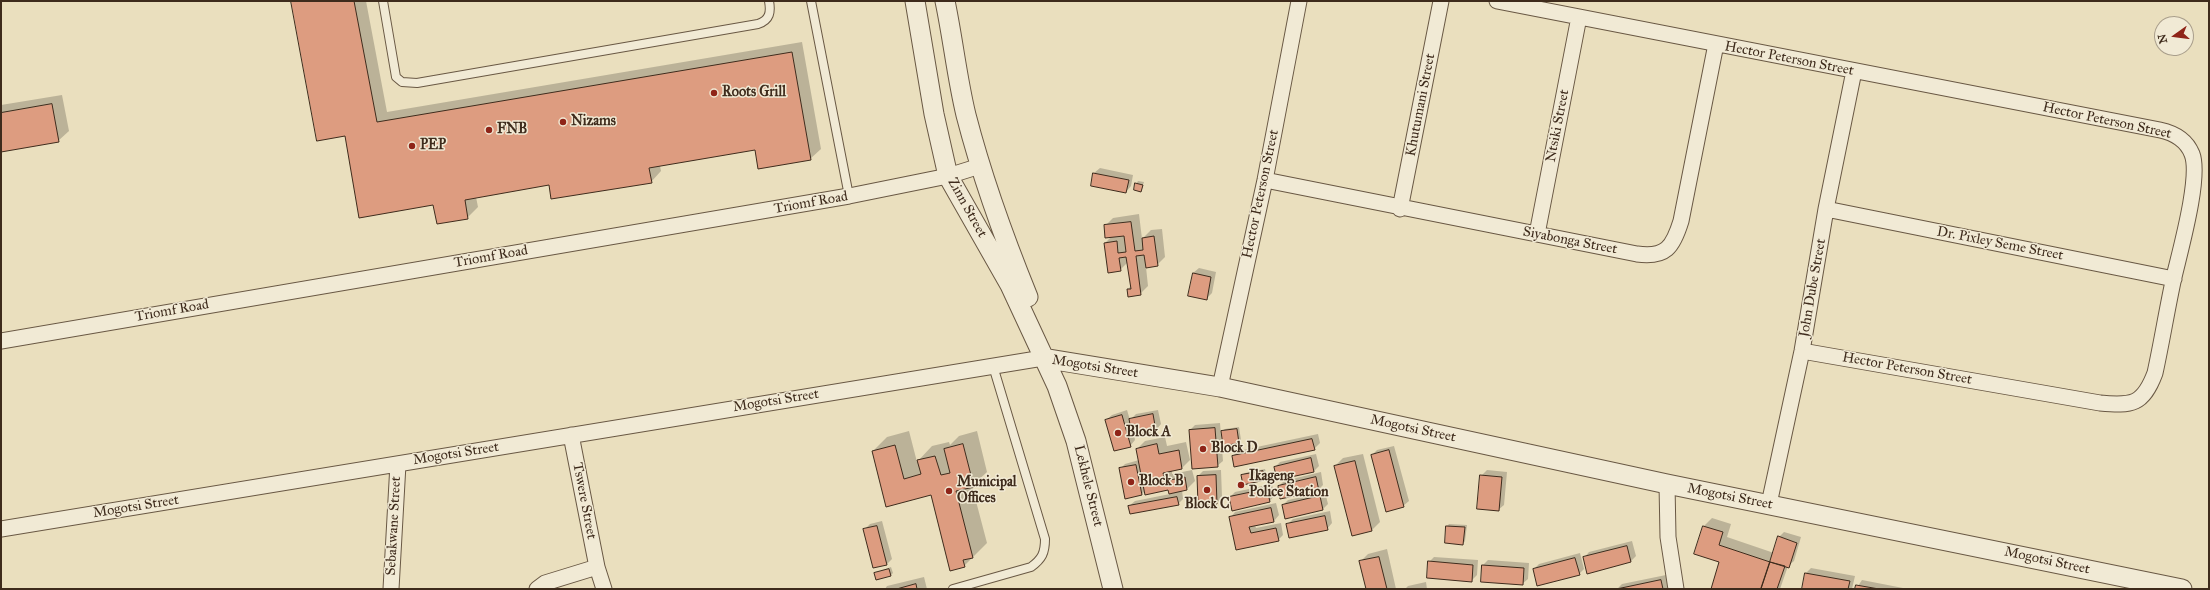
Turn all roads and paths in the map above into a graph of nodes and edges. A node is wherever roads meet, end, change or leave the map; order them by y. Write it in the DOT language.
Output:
graph roads {
  1 [pos="383,1"];
  2 [pos="769,1"];
  3 [pos="811,1"];
  4 [pos="915,1"];
  5 [pos="946,1"];
  6 [pos="1298,1"];
  7 [pos="1441,1"];
  8 [pos="1497,1"];
  9 [pos="1579,17"];
  10 [pos="1716,44"];
  11 [pos="1854,71"];
  12 [pos="980,166"];
  13 [pos="948,176"];
  14 [pos="1265,180"];
  15 [pos="849,196"];
  16 [pos="1400,209"];
  17 [pos="1826,209"];
  18 [pos="1537,234"];
  19 [pos="2174,279"];
  20 [pos="1,341"];
  21 [pos="1802,351"];
  22 [pos="1048,359"];
  23 [pos="993,366"];
  24 [pos="1220,387"];
  25 [pos="571,435"];
  26 [pos="398,464"];
  27 [pos="1668,484"];
  28 [pos="1769,504"];
  29 [pos="1,529"];
  30 [pos="597,567"];
  31 [pos="391,589"];
  32 [pos="537,589"];
  33 [pos="604,589"];
  34 [pos="954,589"];
  35 [pos="1113,589"];
  36 [pos="1676,589"];
  37 [pos="2182,589"];
  1 -- 2 [label="lane"];
  3 -- 15 [label="lane"];
  4 -- 13 [label="street, Zinn Street"];
  5 -- 12 [label="street, Zinn Street"];
  6 -- 14 [label="street, Hector Peterson Street"];
  7 -- 16 [label="street, Khutumani Street"];
  8 -- 9 [label="street, Hector Peterson Street"];
  9 -- 10 [label="street, Hector Peterson Street"];
  9 -- 18 [label="street, Ntsiki Street"];
  10 -- 11 [label="street, Hector Peterson Street"];
  10 -- 18 [label="street, Siyabonga Street"];
  11 -- 17 [label="street, John Dube Street"];
  11 -- 19 [label="street, Hector Peterson Street"];
  12 -- 13 [label="street, Triomf Road"];
  12 -- 22 [label="street, Zinn Street"];
  13 -- 15 [label="street, Triomf Road"];
  13 -- 22 [label="street, Zinn Street"];
  14 -- 16 [label="street, Siyabonga Street"];
  14 -- 24 [label="street, Hector Peterson Street"];
  15 -- 20 [label="street, Triomf Road"];
  16 -- 18 [label="street, Siyabonga Street"];
  17 -- 19 [label="street, Dr. Pixley Seme Street"];
  17 -- 21 [label="street, John Dube Street"];
  19 -- 21 [label="street, Hector Peterson Street"];
  21 -- 28 [label="street, John Dube Street"];
  22 -- 23 [label="street, Mogotsi Street"];
  22 -- 24 [label="street, Mogotsi Street"];
  22 -- 35 [label="street, Lekhele Street"];
  23 -- 25 [label="street, Mogotsi Street"];
  23 -- 34 [label="lane"];
  24 -- 27 [label="street, Mogotsi Street"];
  25 -- 26 [label="street, Mogotsi Street"];
  25 -- 30 [label="street, Tswere Street"];
  26 -- 29 [label="street, Mogotsi Street"];
  26 -- 31 [label="street, Sebakwane Street"];
  27 -- 28 [label="street, Mogotsi Street"];
  27 -- 36 [label="street"];
  28 -- 37 [label="street, Mogotsi Street"];
  30 -- 32 [label="street"];
  30 -- 33 [label="street, Tswere Street"];
}
